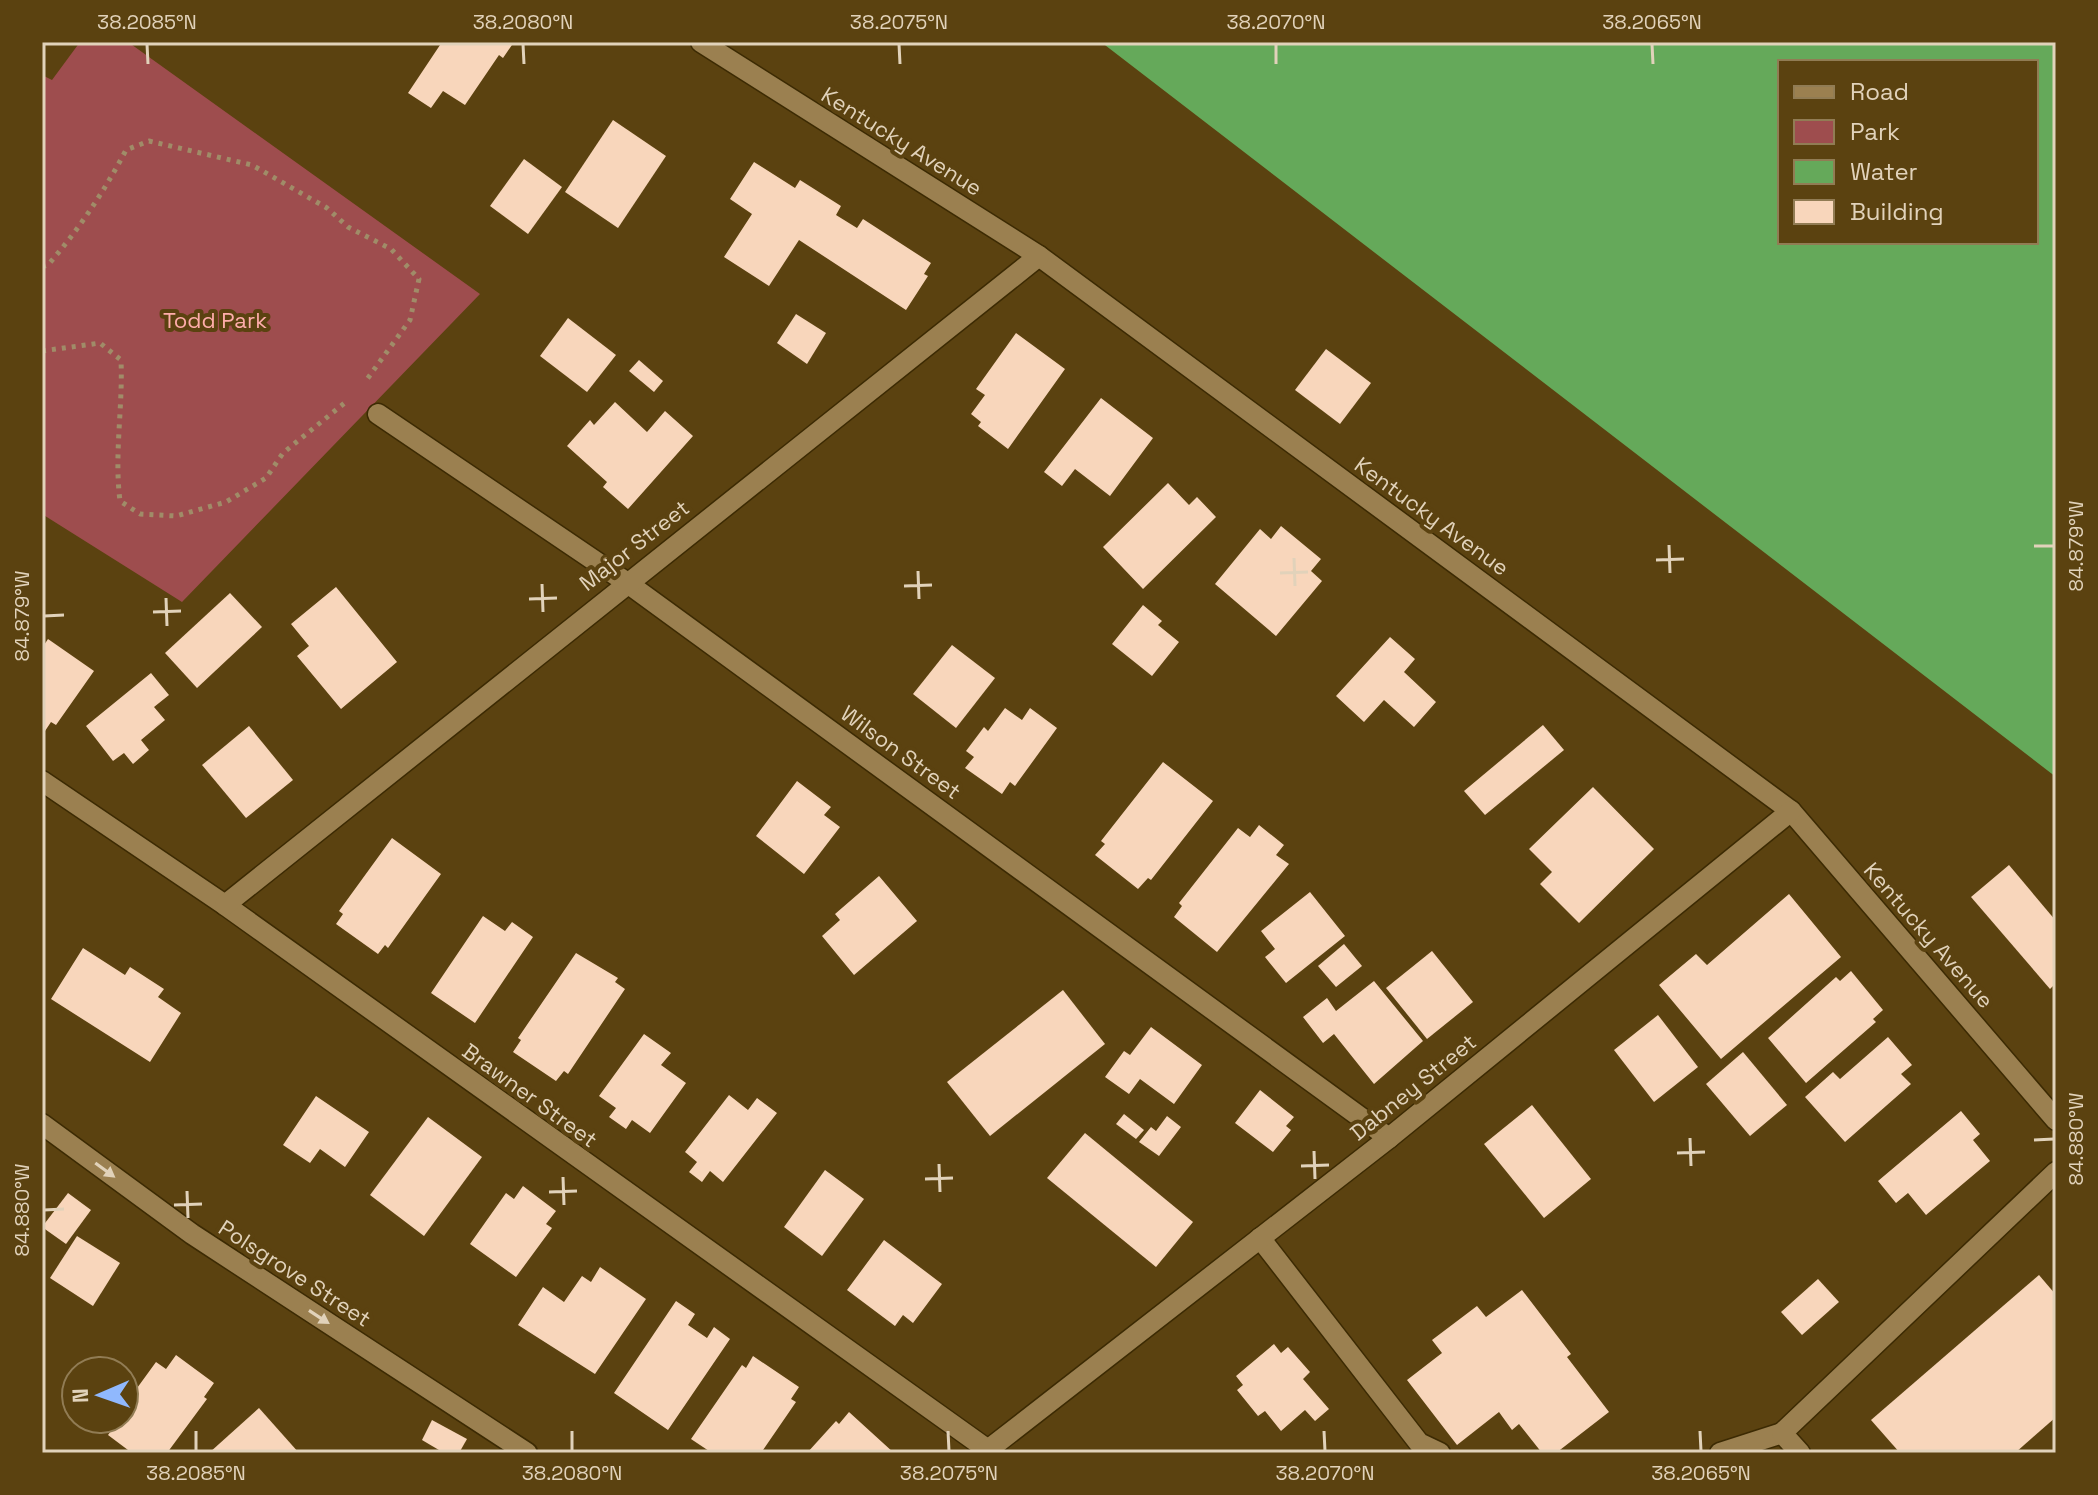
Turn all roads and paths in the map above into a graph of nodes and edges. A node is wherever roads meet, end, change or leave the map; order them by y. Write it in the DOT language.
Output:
graph roads {
  1 [pos="701,42"];
  2 [pos="1039,256"];
  3 [pos="42,267"];
  4 [pos="42,351"];
  5 [pos="363,385"];
  6 [pos="353,396"];
  7 [pos="378,414"];
  8 [pos="626,582"];
  9 [pos="42,781"];
  10 [pos="1791,811"];
  11 [pos="225,905"];
  12 [pos="2056,1120"];
  13 [pos="42,1124"];
  14 [pos="1389,1138"];
  15 [pos="2056,1172"];
  16 [pos="1260,1238"];
  17 [pos="1782,1433"];
  18 [pos="986,1451"];
  19 [pos="527,1453"];
  20 [pos="1440,1453"];
  21 [pos="1720,1453"];
  22 [pos="1800,1453"];
  1 -- 2 [label="street, Kentucky Avenue"];
  2 -- 8 [label="street, Major Street"];
  2 -- 10 [label="street, Kentucky Avenue"];
  3 -- 5 [label="path"];
  4 -- 6 [label="path"];
  7 -- 8 [label="street, Wilson Street"];
  8 -- 11 [label="street, Major Street"];
  8 -- 14 [label="street, Wilson Street"];
  9 -- 11 [label="street, Brawner Street"];
  10 -- 12 [label="street, Kentucky Avenue"];
  10 -- 14 [label="street, Dabney Street"];
  11 -- 18 [label="street, Brawner Street"];
  13 -- 19 [label="street, Polsgrove Street, one-way"];
  14 -- 16 [label="street, Dabney Street"];
  15 -- 17 [label="street"];
  16 -- 18 [label="street, Dabney Street"];
  16 -- 20 [label="street"];
  17 -- 21 [label="street"];
  17 -- 22 [label="street"];
}
